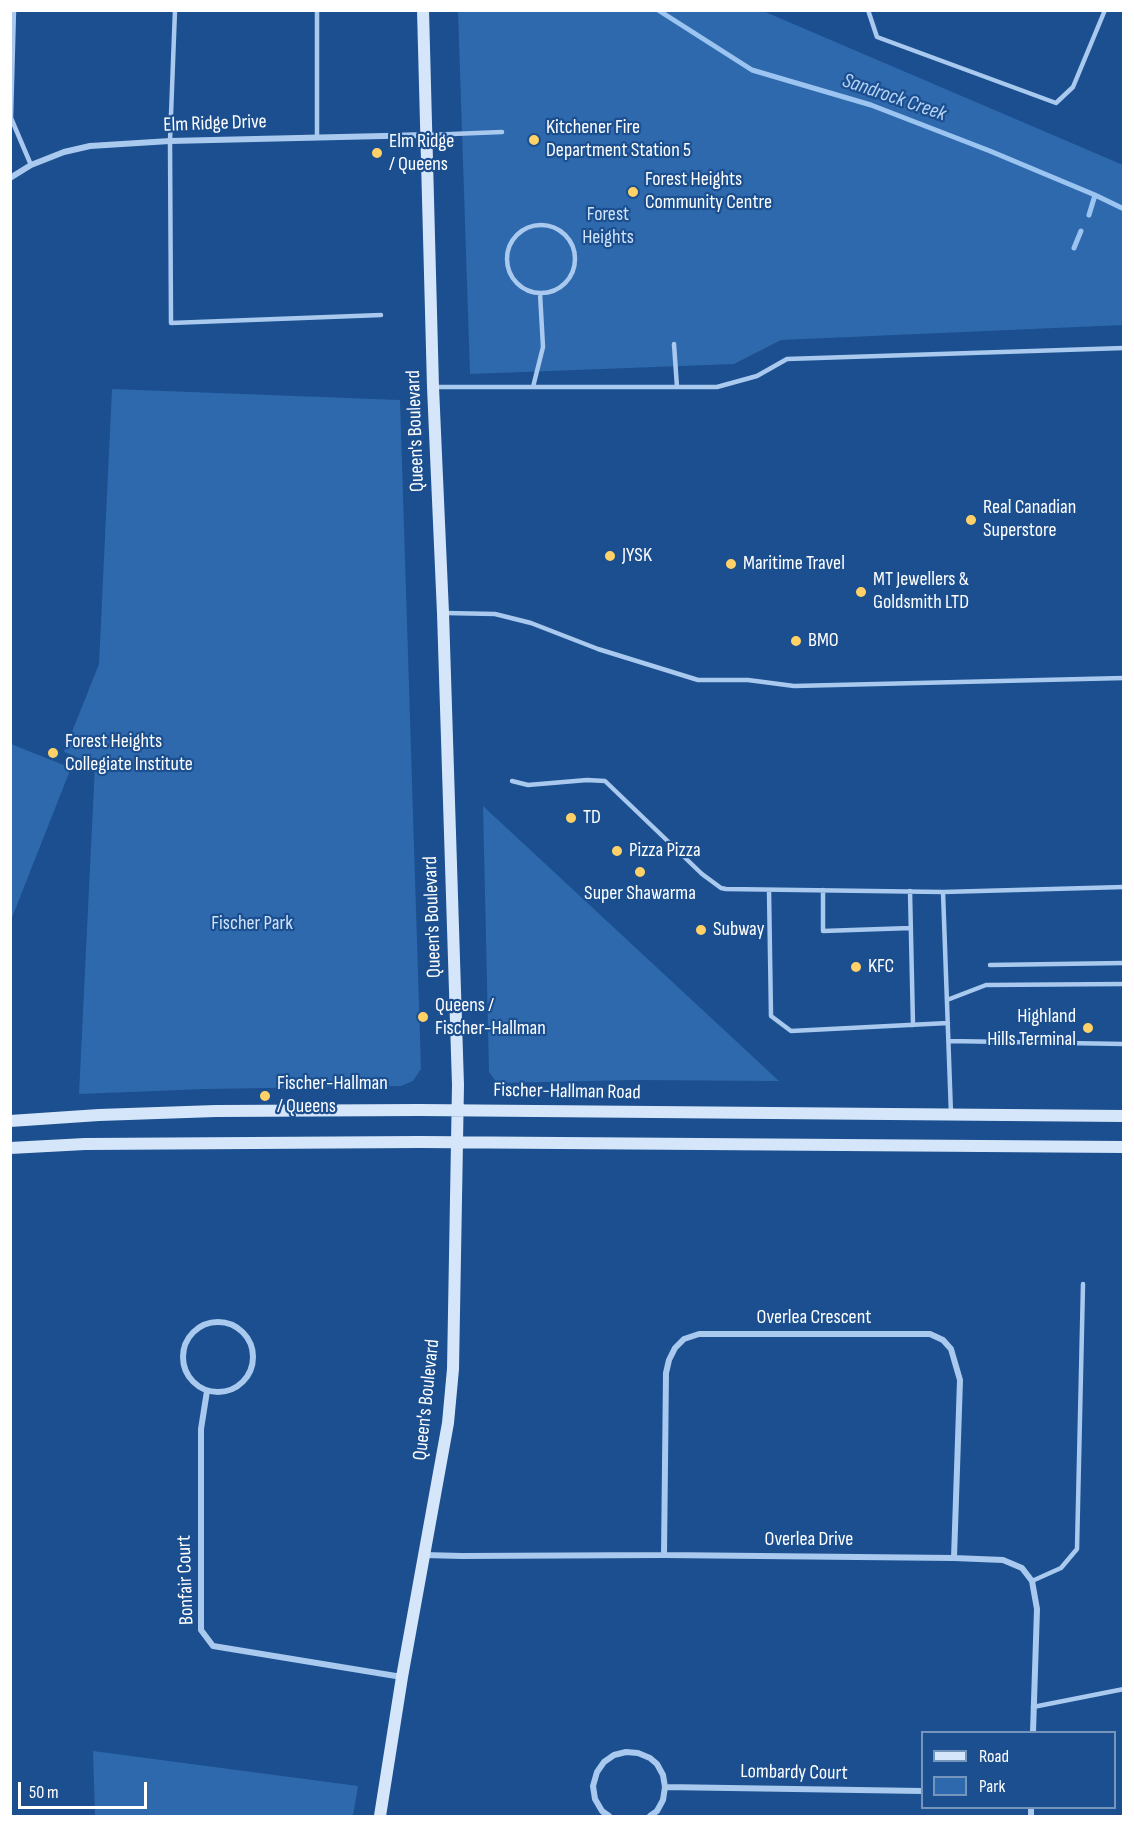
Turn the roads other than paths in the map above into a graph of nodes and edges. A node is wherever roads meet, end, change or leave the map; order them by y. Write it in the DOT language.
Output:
graph roads {
  1 [pos="14,10"];
  2 [pos="175,10"];
  3 [pos="317,10"];
  4 [pos="423,10"];
  5 [pos="868,10"];
  6 [pos="1105,10"];
  7 [pos="502,132"];
  8 [pos="427,135"];
  9 [pos="317,138"];
  10 [pos="170,141"];
  11 [pos="31,165"];
  12 [pos="10,178"];
  13 [pos="540,293"];
  14 [pos="381,315"];
  15 [pos="675,344"];
  16 [pos="1124,348"];
  17 [pos="433,387"];
  18 [pos="533,387"];
  19 [pos="677,387"];
  20 [pos="443,612"];
  21 [pos="1124,678"];
  22 [pos="512,781"];
  23 [pos="1124,887"];
  24 [pos="769,890"];
  25 [pos="822,890"];
  26 [pos="910,891"];
  27 [pos="943,892"];
  28 [pos="911,928"];
  29 [pos="1124,963"];
  30 [pos="990,965"];
  31 [pos="1124,984"];
  32 [pos="947,1000"];
  33 [pos="948,1023"];
  34 [pos="914,1025"];
  35 [pos="949,1041"];
  36 [pos="1124,1044"];
  37 [pos="458,1110"];
  38 [pos="952,1116"];
  39 [pos="1124,1116"];
  40 [pos="10,1122"];
  41 [pos="458,1142"];
  42 [pos="1124,1147"];
  43 [pos="10,1148"];
  44 [pos="1083,1284"];
  45 [pos="207,1391"];
  46 [pos="424,1554"];
  47 [pos="664,1555"];
  48 [pos="954,1557"];
  49 [pos="1032,1581"];
  50 [pos="402,1677"];
  51 [pos="1124,1689"];
  52 [pos="1034,1707"];
  53 [pos="1033,1731"];
  54 [pos="665,1787"];
  55 [pos="921,1791"];
  56 [pos="381,1816"];
  57 [pos="609,1816"];
  58 [pos="650,1816"];
  1 -- 11 [label="lane"];
  2 -- 10 [label="lane"];
  3 -- 9 [label="lane"];
  4 -- 8 [label="main road, Queen's Boulevard"];
  5 -- 6 [label="lane"];
  7 -- 8 [label="lane"];
  8 -- 9 [label="street, Elm Ridge Drive"];
  8 -- 17 [label="main road, Queen's Boulevard"];
  9 -- 10 [label="street, Elm Ridge Drive"];
  10 -- 11 [label="street, Elm Ridge Drive"];
  10 -- 14 [label="lane"];
  11 -- 12 [label="street, Elm Ridge Drive"];
  13 -- 13 [label="lane"];
  13 -- 18 [label="lane"];
  15 -- 19 [label="lane"];
  16 -- 19 [label="lane"];
  17 -- 18 [label="lane"];
  17 -- 20 [label="main road, Queen's Boulevard"];
  18 -- 19 [label="lane"];
  20 -- 21 [label="lane"];
  20 -- 37 [label="main road, Queen's Boulevard"];
  22 -- 24 [label="lane"];
  23 -- 27 [label="lane"];
  24 -- 25 [label="lane"];
  24 -- 34 [label="lane"];
  25 -- 26 [label="lane"];
  25 -- 28 [label="lane"];
  26 -- 27 [label="lane"];
  26 -- 28 [label="lane"];
  27 -- 32 [label="lane"];
  28 -- 34 [label="lane"];
  29 -- 30 [label="lane"];
  31 -- 32 [label="lane"];
  32 -- 33 [label="lane"];
  33 -- 34 [label="lane"];
  33 -- 35 [label="lane"];
  35 -- 36 [label="lane"];
  35 -- 38 [label="lane"];
  37 -- 38 [label="main road, Fischer-Hallman Road"];
  37 -- 40 [label="main road, Fischer-Hallman Road"];
  37 -- 41 [label="main road, Queen's Boulevard"];
  38 -- 39 [label="main road, Fischer-Hallman Road"];
  41 -- 42 [label="main road"];
  41 -- 43 [label="main road"];
  41 -- 46 [label="main road, Queen's Boulevard"];
  44 -- 49 [label="lane"];
  45 -- 45 [label="street"];
  45 -- 50 [label="street, Bonfair Court"];
  46 -- 47 [label="street, Overlea Drive"];
  46 -- 50 [label="main road, Queen's Boulevard"];
  47 -- 48 [label="street, Overlea Drive"];
  47 -- 48 [label="street, Overlea Crescent"];
  48 -- 49 [label="street, Overlea Drive"];
  49 -- 52 [label="street"];
  50 -- 56 [label="main road, Queen's Boulevard"];
  51 -- 52 [label="lane"];
  52 -- 53 [label="street"];
  54 -- 55 [label="street, Lombardy Court"];
  54 -- 57 [label="street"];
  54 -- 58 [label="street"];
}
